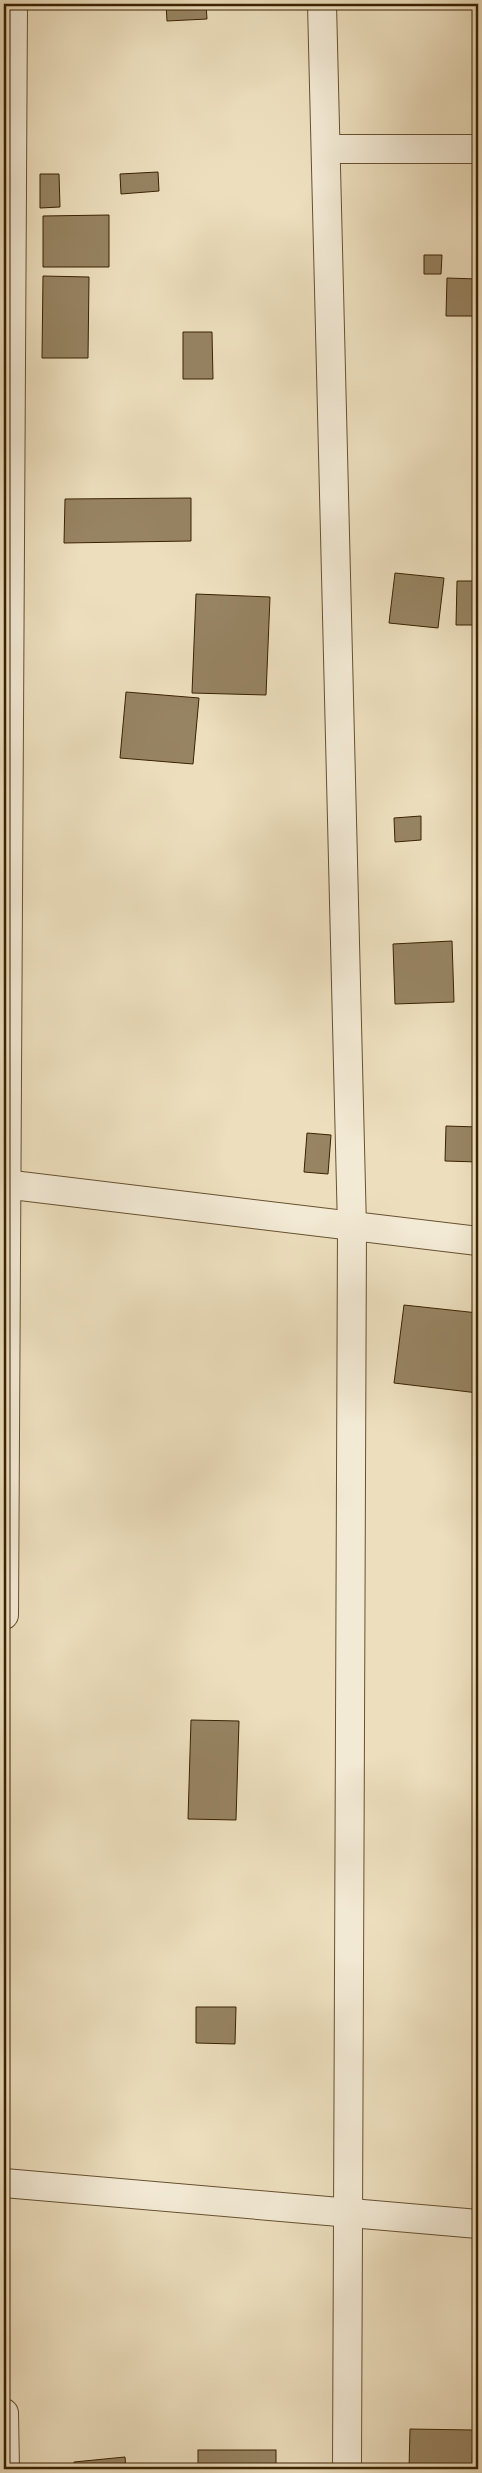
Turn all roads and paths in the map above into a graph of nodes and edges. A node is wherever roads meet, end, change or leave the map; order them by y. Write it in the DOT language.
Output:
graph roads {
  1 [pos="14,4"];
  2 [pos="322,4"];
  3 [pos="326,149"];
  4 [pos="478,149"];
  5 [pos="6,1184"];
  6 [pos="352,1228"];
  7 [pos="478,1241"];
  8 [pos="4,1615"];
  9 [pos="4,2183"];
  10 [pos="348,2212"];
  11 [pos="478,2224"];
  12 [pos="4,2413"];
  13 [pos="5,2469"];
  14 [pos="347,2469"];
  1 -- 5 [label="street"];
  2 -- 3 [label="street"];
  3 -- 4 [label="street"];
  3 -- 6 [label="street"];
  5 -- 6 [label="street"];
  5 -- 8 [label="street"];
  6 -- 7 [label="street"];
  6 -- 10 [label="street"];
  9 -- 10 [label="street"];
  10 -- 11 [label="street"];
  10 -- 14 [label="street"];
  12 -- 13 [label="street"];
}
